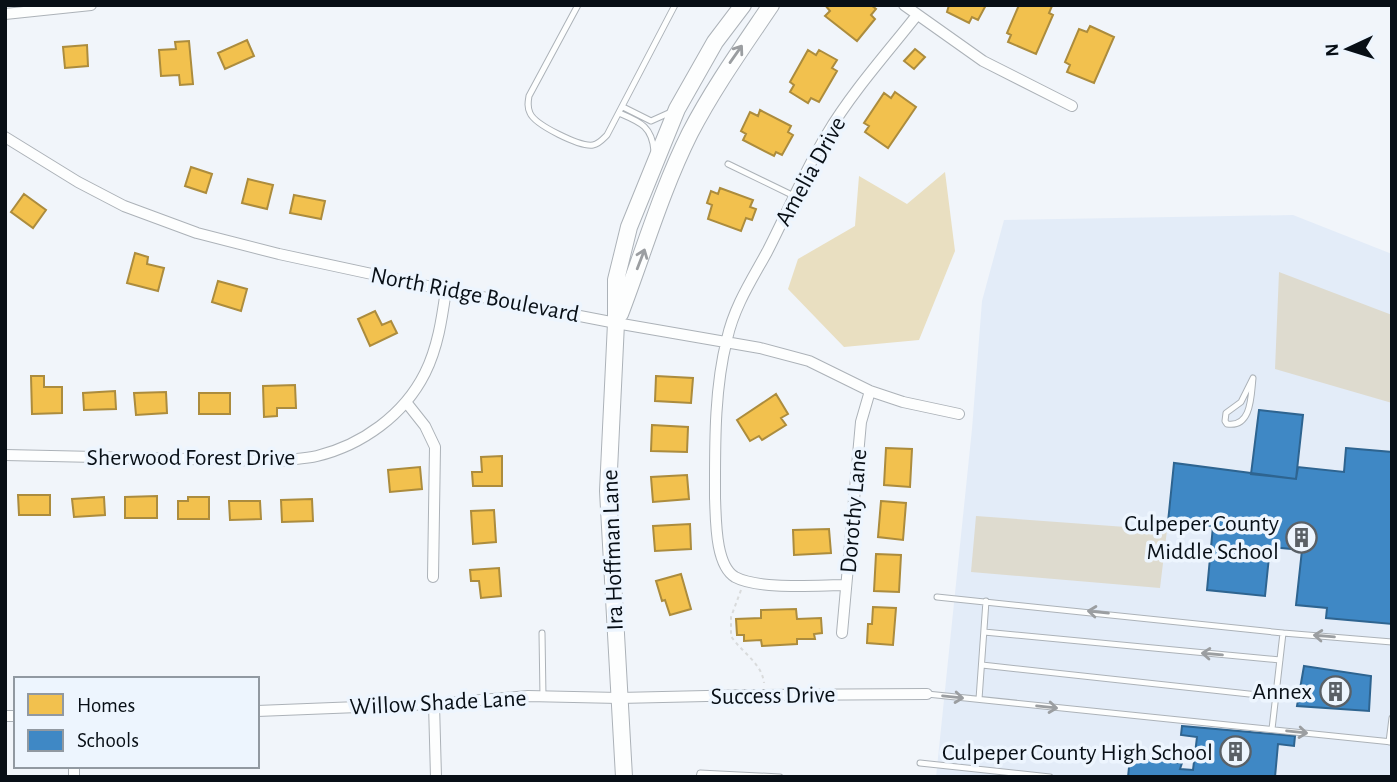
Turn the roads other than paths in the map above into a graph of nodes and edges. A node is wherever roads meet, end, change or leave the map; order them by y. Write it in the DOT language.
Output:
graph roads {
  1 [pos="91,5"];
  2 [pos="579,5"];
  3 [pos="675,5"];
  4 [pos="743,5"];
  5 [pos="771,5"];
  6 [pos="904,5"];
  7 [pos="5,14"];
  8 [pos="917,15"];
  9 [pos="1072,106"];
  10 [pos="623,107"];
  11 [pos="677,109"];
  12 [pos="619,113"];
  13 [pos="5,137"];
  14 [pos="656,161"];
  15 [pos="728,164"];
  16 [pos="793,196"];
  17 [pos="446,289"];
  18 [pos="617,323"];
  19 [pos="726,341"];
  20 [pos="1252,378"];
  21 [pos="870,391"];
  22 [pos="406,402"];
  23 [pos="959,414"];
  24 [pos="5,455"];
  25 [pos="433,577"];
  26 [pos="846,585"];
  27 [pos="937,597"];
  28 [pos="986,601"];
  29 [pos="984,632"];
  30 [pos="542,633"];
  31 [pos="842,633"];
  32 [pos="1283,633"];
  33 [pos="1392,642"];
  34 [pos="1280,660"];
  35 [pos="982,665"];
  36 [pos="928,694"];
  37 [pos="543,697"];
  38 [pos="1276,697"];
  39 [pos="619,698"];
  40 [pos="979,699"];
  41 [pos="434,704"];
  42 [pos="259,711"];
  43 [pos="1392,718"];
  44 [pos="1272,729"];
  45 [pos="1390,742"];
  46 [pos="920,763"];
  47 [pos="436,777"];
  48 [pos="624,777"];
  49 [pos="699,777"];
  50 [pos="780,777"];
  51 [pos="1050,777"];
  1 -- 7 [label="street"];
  2 -- 12 [label="lane"];
  3 -- 10 [label="lane"];
  4 -- 11 [label="main road, Ira Hoffman Lane"];
  18 -- 5 [label="main road, Ira Hoffman Lane, one-way"];
  6 -- 8 [label="street"];
  8 -- 9 [label="street"];
  8 -- 16 [label="street, Amelia Drive"];
  10 -- 11 [label="lane"];
  10 -- 12 [label="lane"];
  11 -- 14 [label="main road, Ira Hoffman Lane"];
  12 -- 14 [label="lane"];
  13 -- 17 [label="street, North Ridge Boulevard"];
  14 -- 18 [label="main road, Ira Hoffman Lane"];
  15 -- 16 [label="lane"];
  16 -- 19 [label="street, Amelia Drive"];
  17 -- 18 [label="street, North Ridge Boulevard"];
  17 -- 22 [label="street, Sherwood Forest Drive"];
  18 -- 19 [label="street, North Ridge Boulevard"];
  18 -- 39 [label="main road, Ira Hoffman Lane"];
  19 -- 21 [label="street, North Ridge Boulevard"];
  19 -- 26 [label="street, Amelia Drive"];
  20 -- 20 [label="lane"];
  21 -- 23 [label="street, North Ridge Boulevard"];
  21 -- 26 [label="street, Dorothy Lane"];
  22 -- 24 [label="street, Sherwood Forest Drive"];
  22 -- 25 [label="street"];
  26 -- 31 [label="street, Dorothy Lane"];
  27 -- 28 [label="lane"];
  28 -- 29 [label="lane"];
  32 -- 28 [label="lane, one-way"];
  34 -- 29 [label="lane, one-way"];
  29 -- 35 [label="lane"];
  30 -- 37 [label="lane"];
  33 -- 32 [label="lane, one-way"];
  32 -- 34 [label="lane"];
  34 -- 38 [label="lane"];
  35 -- 38 [label="lane"];
  35 -- 40 [label="lane"];
  36 -- 39 [label="street, Success Drive"];
  36 -- 40 [label="lane, one-way"];
  37 -- 39 [label="street, Willow Shade Lane"];
  37 -- 41 [label="street, Willow Shade Lane"];
  38 -- 44 [label="lane"];
  39 -- 48 [label="main road, Ira Hoffman Lane"];
  40 -- 44 [label="lane, one-way"];
  41 -- 42 [label="street, Willow Shade Lane"];
  41 -- 47 [label="street"];
  43 -- 45 [label="lane"];
  44 -- 45 [label="lane, one-way"];
  46 -- 51 [label="lane"];
  49 -- 50 [label="lane"];
}
